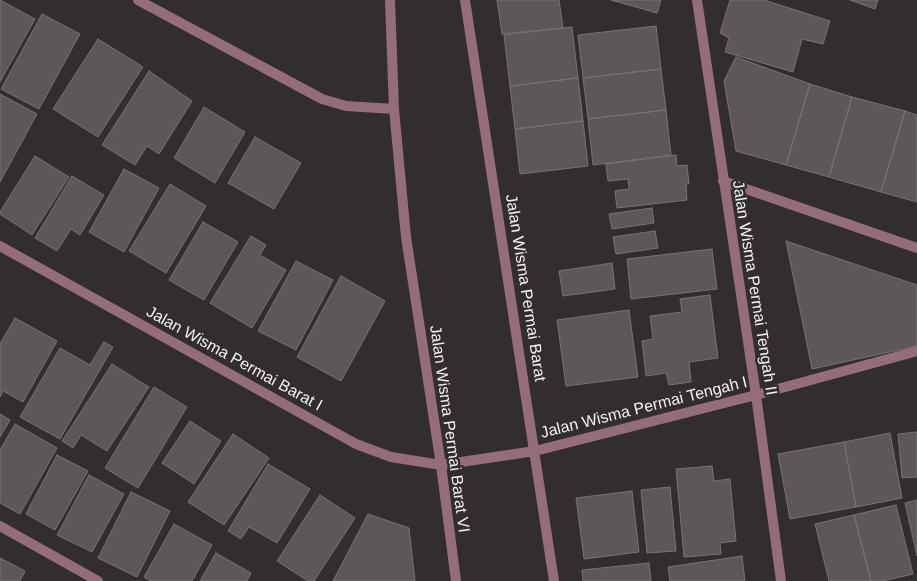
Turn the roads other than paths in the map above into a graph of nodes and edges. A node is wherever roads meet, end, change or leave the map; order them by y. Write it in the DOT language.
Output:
graph roads {
  1 [pos="138,0"];
  2 [pos="390,0"];
  3 [pos="466,0"];
  4 [pos="697,0"];
  5 [pos="394,109"];
  6 [pos="723,181"];
  7 [pos="0,246"];
  8 [pos="917,248"];
  9 [pos="917,351"];
  10 [pos="756,396"];
  11 [pos="535,451"];
  12 [pos="464,462"];
  13 [pos="441,465"];
  14 [pos="0,526"];
  15 [pos="98,581"];
  16 [pos="456,581"];
  17 [pos="554,581"];
  18 [pos="781,581"];
  1 -- 5 [label="street"];
  2 -- 5 [label="street"];
  3 -- 11 [label="street, Jalan Wisma Permai Barat"];
  4 -- 6 [label="street, Jalan Wisma Permai Tengah II"];
  5 -- 13 [label="street, Jalan Wisma Permai Barat VI"];
  6 -- 8 [label="street"];
  6 -- 10 [label="street, Jalan Wisma Permai Tengah II"];
  7 -- 13 [label="street, Jalan Wisma Permai Barat I"];
  9 -- 10 [label="street, Jalan Wisma Permai Tengah I"];
  10 -- 11 [label="street, Jalan Wisma Permai Tengah I"];
  10 -- 18 [label="street, Jalan Wisma Permai Tengah II"];
  11 -- 12 [label="street, Jalan Wisma Permai Tengah I"];
  11 -- 17 [label="street, Jalan Wisma Permai Barat"];
  12 -- 13 [label="street, Jalan Wisma Permai Barat I"];
  13 -- 16 [label="street, Jalan Wisma Permai Barat VI"];
  14 -- 15 [label="street"];
}
